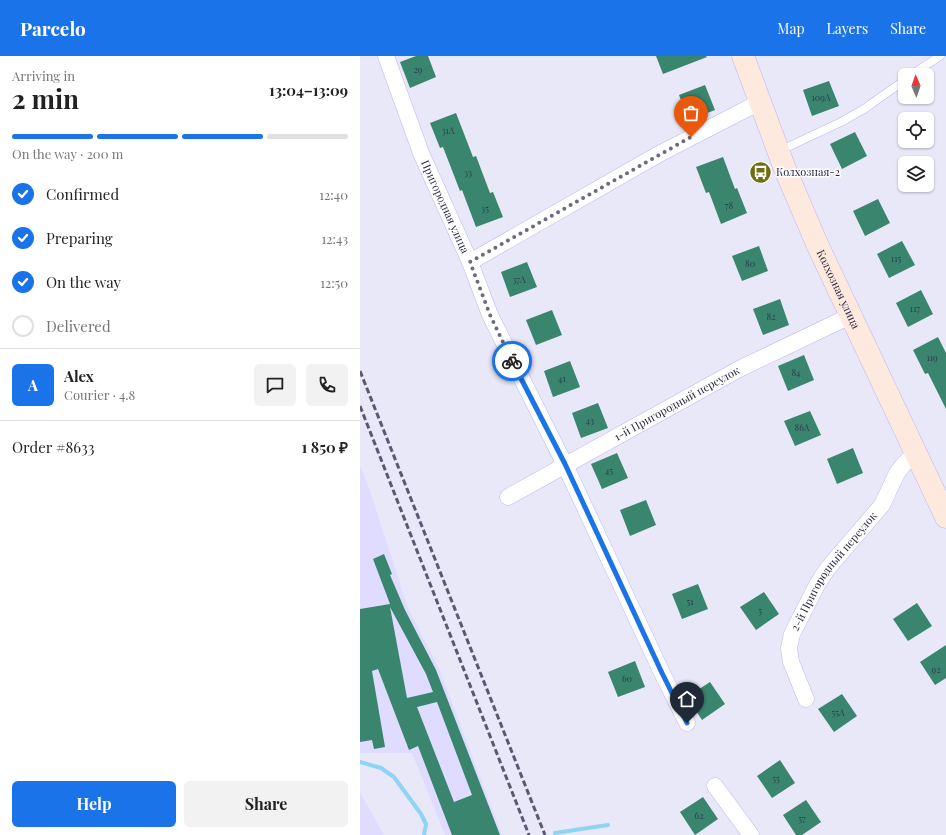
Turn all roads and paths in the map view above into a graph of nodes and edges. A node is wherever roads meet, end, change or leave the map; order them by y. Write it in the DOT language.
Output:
graph roads {
  1 [pos="386,56"];
  2 [pos="743,56"];
  3 [pos="940,56"];
  4 [pos="922,68"];
  5 [pos="898,85"];
  6 [pos="760,102"];
  7 [pos="778,152"];
  8 [pos="470,262"];
  9 [pos="850,316"];
  10 [pos="916,454"];
  11 [pos="565,464"];
  12 [pos="508,497"];
  13 [pos="946,517"];
  14 [pos="806,699"];
  15 [pos="687,723"];
  16 [pos="716,786"];
  17 [pos="751,835"];
  1 -- 8 [label="street, Пригородная улица"];
  2 -- 6 [label="main road, Колхозная улица"];
  3 -- 4 [label="lane"];
  5 -- 7 [label="lane"];
  6 -- 7 [label="main road, Колхозная улица"];
  6 -- 8 [label="street"];
  7 -- 9 [label="main road, Колхозная улица"];
  8 -- 11 [label="street, Пригородная улица"];
  9 -- 10 [label="main road, Колхозная улица"];
  9 -- 11 [label="street, 1-й Пригородный переулок"];
  10 -- 13 [label="main road, Колхозная улица"];
  10 -- 14 [label="street, 2-й Пригородный переулок"];
  11 -- 12 [label="street, 1-й Пригородный переулок"];
  11 -- 15 [label="street, Пригородная улица"];
  16 -- 17 [label="street"];
}
